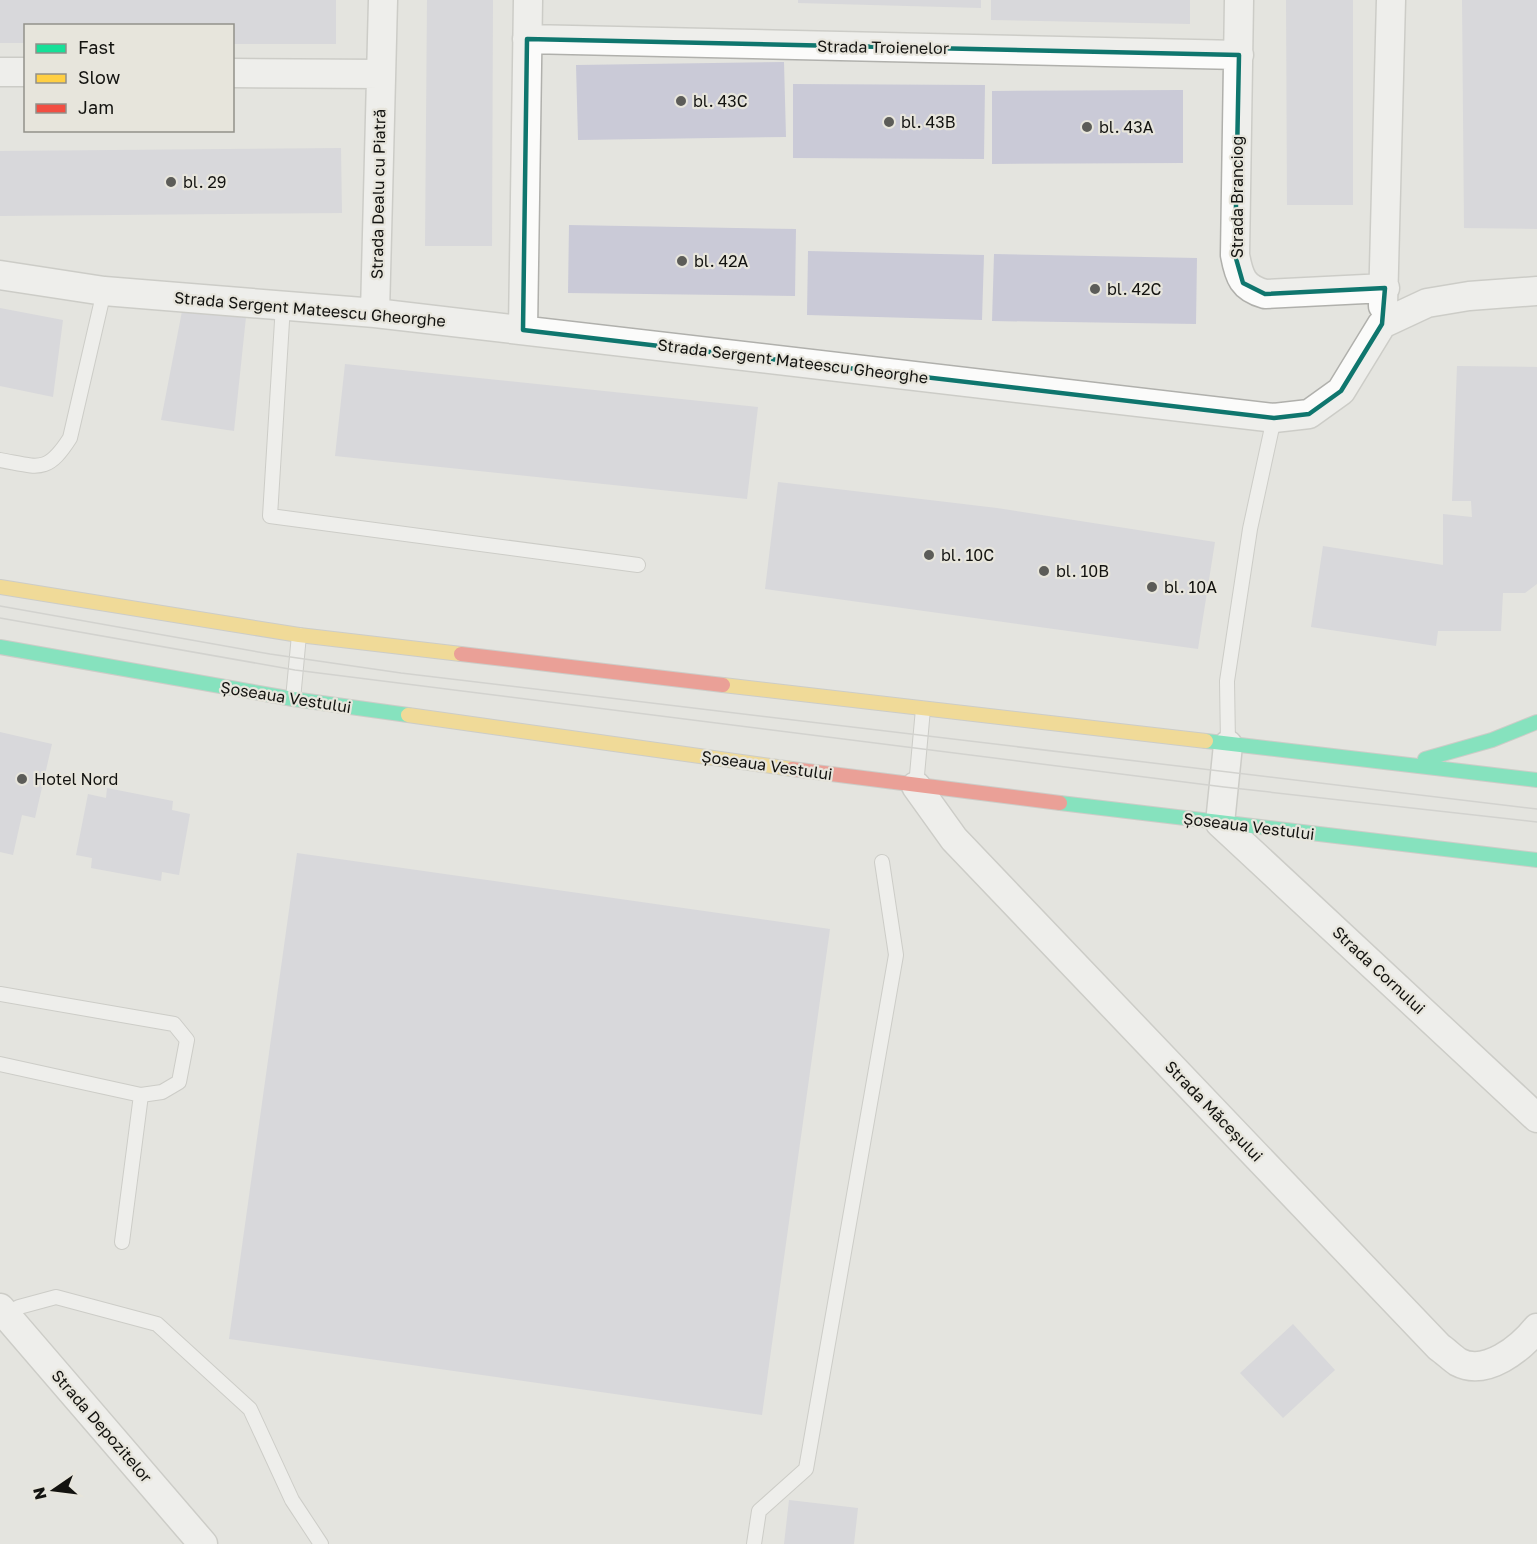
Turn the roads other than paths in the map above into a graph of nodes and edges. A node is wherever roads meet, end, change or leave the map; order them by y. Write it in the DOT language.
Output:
graph roads {
  1 [pos="382,0"];
  2 [pos="528,0"];
  3 [pos="1239,0"];
  4 [pos="1391,0"];
  5 [pos="527,39"];
  6 [pos="1239,55"];
  7 [pos="0,72"];
  8 [pos="24,72"];
  9 [pos="234,73"];
  10 [pos="381,74"];
  11 [pos="0,275"];
  12 [pos="1384,288"];
  13 [pos="104,291"];
  14 [pos="1537,291"];
  15 [pos="283,305"];
  16 [pos="375,314"];
  17 [pos="1382,324"];
  18 [pos="523,330"];
  19 [pos="1274,418"];
  20 [pos="0,460"];
  21 [pos="638,565"];
  22 [pos="0,587"];
  23 [pos="299,635"];
  24 [pos="0,647"];
  25 [pos="293,699"];
  26 [pos="923,709"];
  27 [pos="1537,722"];
  28 [pos="1228,745"];
  29 [pos="1412,763"];
  30 [pos="1537,780"];
  31 [pos="916,786"];
  32 [pos="1220,822"];
  33 [pos="1537,860"];
  34 [pos="882,862"];
  35 [pos="0,994"];
  36 [pos="0,1064"];
  37 [pos="141,1095"];
  38 [pos="1537,1118"];
  39 [pos="122,1242"];
  40 [pos="3,1311"];
  41 [pos="1537,1328"];
  42 [pos="203,1544"];
  43 [pos="321,1544"];
  44 [pos="754,1544"];
  1 -- 10 [label="street, Strada Dealu cu Piatră"];
  2 -- 5 [label="street"];
  3 -- 6 [label="street, Strada Branciog"];
  4 -- 12 [label="street"];
  5 -- 6 [label="street, Strada Troienelor"];
  5 -- 18 [label="street"];
  6 -- 12 [label="street, Strada Branciog"];
  7 -- 8 [label="street"];
  9 -- 10 [label="street"];
  10 -- 16 [label="street, Strada Dealu cu Piatră"];
  11 -- 13 [label="street, Strada Sergent Mateescu Gheorghe"];
  12 -- 17 [label="street"];
  13 -- 15 [label="street, Strada Sergent Mateescu Gheorghe"];
  13 -- 20 [label="lane"];
  14 -- 17 [label="street"];
  15 -- 16 [label="street, Strada Sergent Mateescu Gheorghe"];
  15 -- 21 [label="lane"];
  16 -- 18 [label="street, Strada Sergent Mateescu Gheorghe"];
  17 -- 19 [label="street, Strada Sergent Mateescu Gheorghe"];
  18 -- 19 [label="street, Strada Sergent Mateescu Gheorghe"];
  19 -- 28 [label="lane"];
  22 -- 23 [label="main road"];
  23 -- 25 [label="lane"];
  23 -- 26 [label="main road"];
  24 -- 25 [label="main road, Șoseaua Vestului"];
  25 -- 31 [label="main road, Șoseaua Vestului"];
  26 -- 28 [label="main road"];
  26 -- 31 [label="lane"];
  27 -- 29 [label="main road"];
  28 -- 29 [label="main road"];
  28 -- 32 [label="street"];
  29 -- 30 [label="main road"];
  31 -- 32 [label="main road, Șoseaua Vestului"];
  31 -- 41 [label="street, Strada Măceșului"];
  32 -- 33 [label="main road, Șoseaua Vestului"];
  32 -- 38 [label="street, Strada Cornului"];
  34 -- 44 [label="lane"];
  35 -- 37 [label="lane"];
  36 -- 37 [label="lane"];
  37 -- 39 [label="lane"];
  40 -- 42 [label="street, Strada Depozitelor"];
  40 -- 43 [label="lane"];
}
